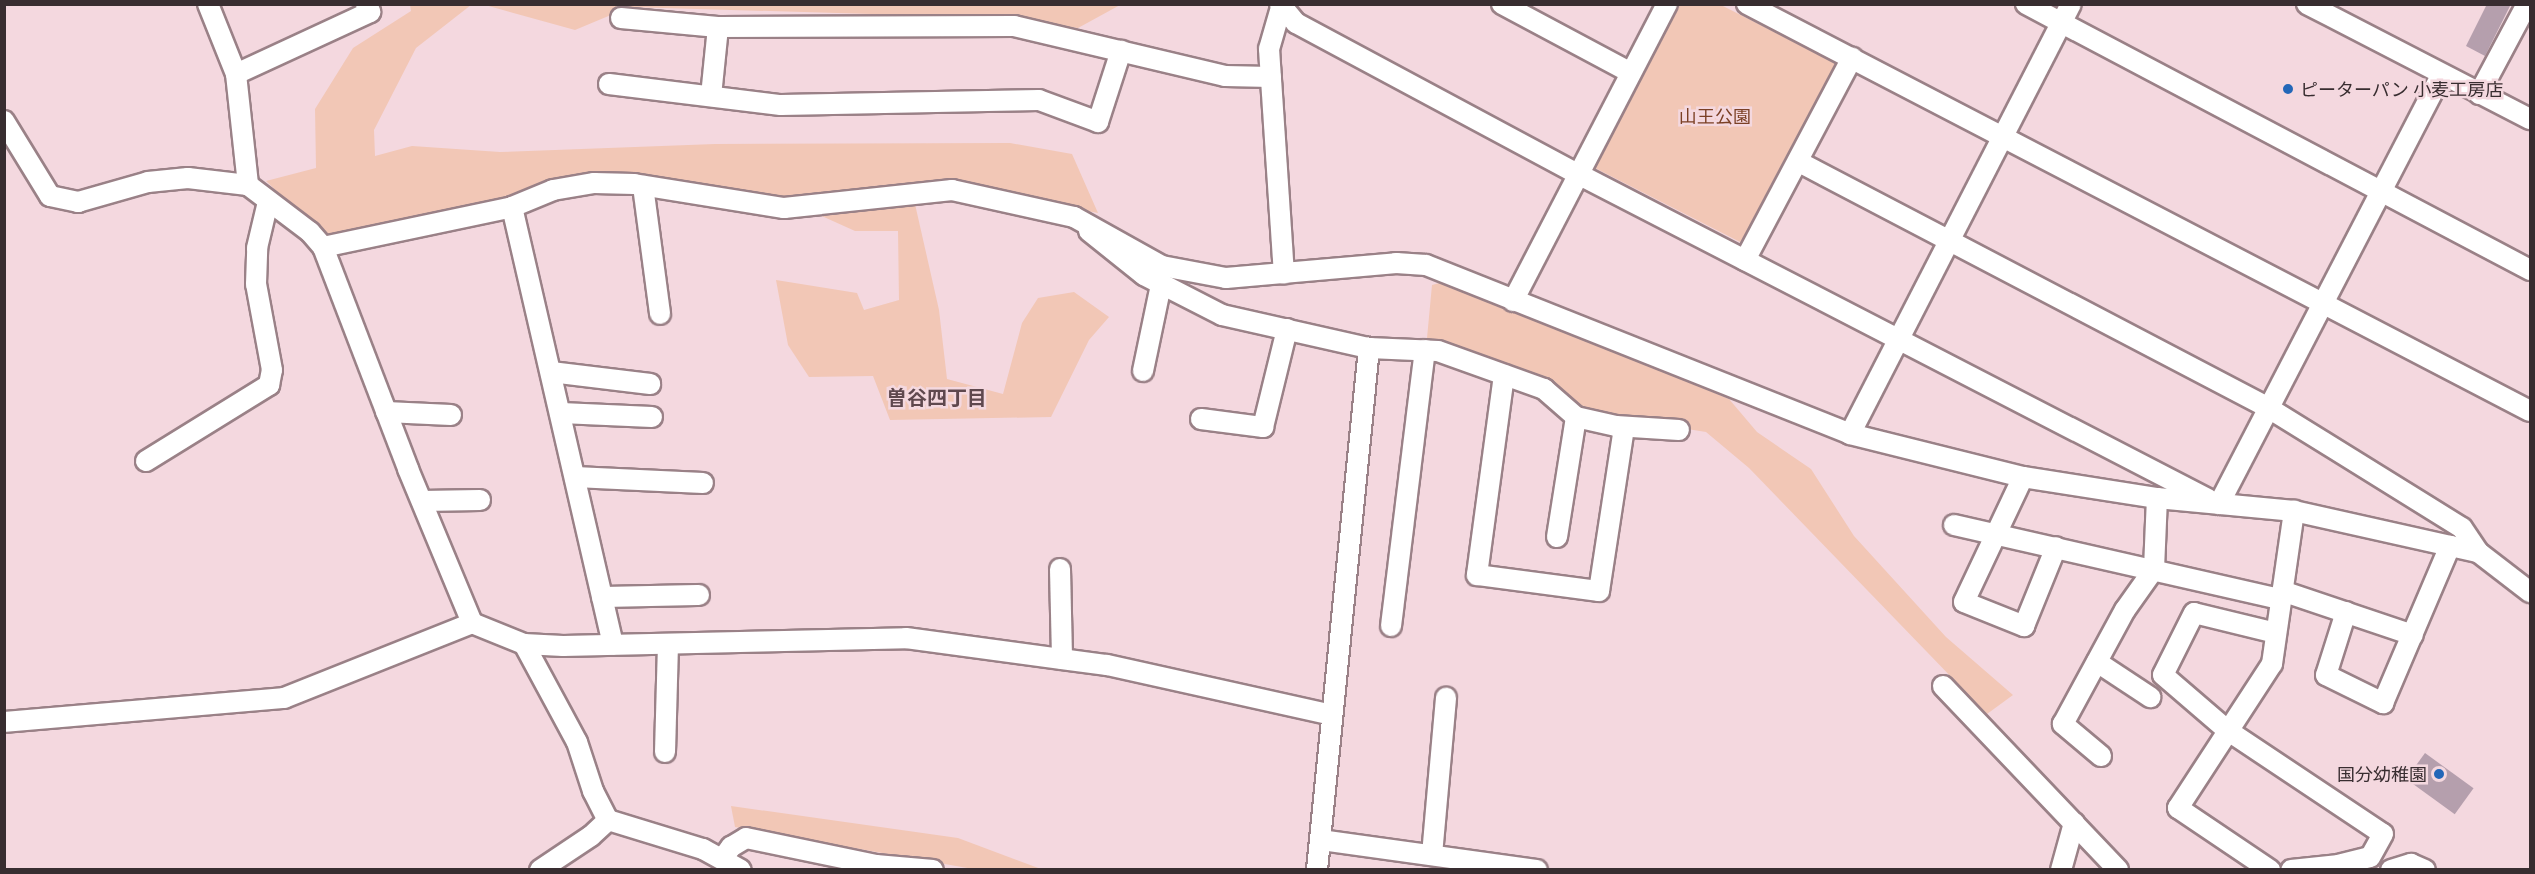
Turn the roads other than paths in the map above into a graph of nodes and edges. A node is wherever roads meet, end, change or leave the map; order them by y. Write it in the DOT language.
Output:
graph roads {
  1 [pos="366,4"];
  2 [pos="1502,4"];
  3 [pos="1667,4"];
  4 [pos="1747,4"];
  5 [pos="2026,4"];
  6 [pos="2071,4"];
  7 [pos="2307,4"];
  8 [pos="2527,4"];
  9 [pos="209,5"];
  10 [pos="1281,5"];
  11 [pos="621,18"];
  12 [pos="2061,23"];
  13 [pos="718,27"];
  14 [pos="1121,51"];
  15 [pos="1852,58"];
  16 [pos="1631,73"];
  17 [pos="236,74"];
  18 [pos="2441,75"];
  19 [pos="1271,77"];
  20 [pos="609,84"];
  21 [pos="2479,94"];
  22 [pos="711,96"];
  23 [pos="2530,119"];
  24 [pos="4,121"];
  25 [pos="2003,136"];
  26 [pos="1799,162"];
  27 [pos="1578,174"];
  28 [pos="248,185"];
  29 [pos="643,186"];
  30 [pos="2381,192"];
  31 [pos="268,201"];
  32 [pos="512,207"];
  33 [pos="1074,217"];
  34 [pos="1950,240"];
  35 [pos="323,247"];
  36 [pos="1745,260"];
  37 [pos="2530,270"];
  38 [pos="1284,273"];
  39 [pos="1161,285"];
  40 [pos="1513,301"];
  41 [pos="2323,304"];
  42 [pos="660,314"];
  43 [pos="1287,329"];
  44 [pos="1899,339"];
  45 [pos="1369,348"];
  46 [pos="1425,350"];
  47 [pos="1143,371"];
  48 [pos="551,372"];
  49 [pos="1504,375"];
  50 [pos="650,384"];
  51 [pos="2267,407"];
  52 [pos="2530,411"];
  53 [pos="386,412"];
  54 [pos="561,414"];
  55 [pos="451,415"];
  56 [pos="652,417"];
  57 [pos="1576,417"];
  58 [pos="1201,419"];
  59 [pos="1624,427"];
  60 [pos="1678,430"];
  61 [pos="1850,434"];
  62 [pos="146,461"];
  63 [pos="575,477"];
  64 [pos="2023,477"];
  65 [pos="703,483"];
  66 [pos="2157,498"];
  67 [pos="480,500"];
  68 [pos="422,501"];
  69 [pos="2219,504"];
  70 [pos="2294,511"];
  71 [pos="1954,525"];
  72 [pos="1999,535"];
  73 [pos="1557,537"];
  74 [pos="2450,546"];
  75 [pos="2055,547"];
  76 [pos="2478,552"];
  77 [pos="1060,569"];
  78 [pos="2154,569"];
  79 [pos="2530,592"];
  80 [pos="699,595"];
  81 [pos="2282,595"];
  82 [pos="602,597"];
  83 [pos="2346,612"];
  84 [pos="472,623"];
  85 [pos="1391,626"];
  86 [pos="2276,633"];
  87 [pos="2412,634"];
  88 [pos="524,644"];
  89 [pos="613,645"];
  90 [pos="668,645"];
  91 [pos="1062,659"];
  92 [pos="2097,662"];
  93 [pos="1942,686"];
  94 [pos="2150,697"];
  95 [pos="1446,698"];
  96 [pos="1332,715"];
  97 [pos="4,722"];
  98 [pos="2227,730"];
  99 [pos="664,752"];
  100 [pos="2101,756"];
  101 [pos="608,820"];
  102 [pos="2074,824"];
  103 [pos="1321,840"];
  104 [pos="1432,855"];
  105 [pos="723,858"];
  106 [pos="540,870"];
  107 [pos="741,870"];
  108 [pos="933,870"];
  109 [pos="1317,870"];
  110 [pos="1537,870"];
  111 [pos="2061,870"];
  112 [pos="2118,870"];
  113 [pos="2270,870"];
  114 [pos="2291,870"];
  115 [pos="2391,870"];
  116 [pos="2425,870"];
  1 -- 17 [label="street"];
  2 -- 16 [label="street"];
  3 -- 16 [label="street"];
  4 -- 15 [label="street"];
  5 -- 12 [label="street"];
  6 -- 12 [label="street"];
  7 -- 18 [label="street"];
  8 -- 21 [label="street"];
  9 -- 17 [label="street"];
  10 -- 19 [label="street"];
  10 -- 27 [label="street"];
  11 -- 13 [label="street"];
  12 -- 25 [label="street"];
  12 -- 30 [label="street"];
  13 -- 14 [label="street"];
  13 -- 22 [label="street"];
  14 -- 19 [label="street"];
  14 -- 22 [label="street"];
  15 -- 25 [label="street"];
  15 -- 26 [label="street"];
  16 -- 27 [label="street"];
  17 -- 28 [label="street"];
  18 -- 21 [label="street"];
  18 -- 30 [label="street"];
  19 -- 38 [label="street"];
  20 -- 22 [label="street"];
  21 -- 23 [label="street"];
  24 -- 28 [label="street"];
  25 -- 34 [label="street"];
  25 -- 41 [label="street"];
  26 -- 34 [label="street"];
  26 -- 36 [label="street"];
  27 -- 36 [label="street"];
  27 -- 40 [label="street"];
  28 -- 31 [label="street"];
  29 -- 32 [label="street"];
  29 -- 33 [label="street"];
  29 -- 42 [label="street"];
  30 -- 37 [label="street"];
  30 -- 41 [label="street"];
  31 -- 35 [label="street"];
  31 -- 62 [label="street"];
  32 -- 35 [label="street"];
  32 -- 48 [label="street"];
  33 -- 38 [label="street"];
  33 -- 39 [label="street"];
  34 -- 44 [label="street"];
  34 -- 51 [label="street"];
  35 -- 53 [label="street"];
  36 -- 44 [label="street"];
  38 -- 40 [label="street"];
  39 -- 43 [label="street"];
  39 -- 47 [label="street"];
  40 -- 61 [label="street"];
  41 -- 51 [label="street"];
  41 -- 52 [label="street"];
  43 -- 45 [label="street"];
  43 -- 58 [label="street"];
  44 -- 61 [label="street"];
  44 -- 69 [label="street"];
  45 -- 46 [label="street"];
  45 -- 96 [label="street"];
  46 -- 49 [label="street"];
  46 -- 85 [label="street"];
  48 -- 50 [label="street"];
  48 -- 54 [label="street"];
  49 -- 57 [label="street"];
  49 -- 59 [label="street"];
  51 -- 69 [label="street"];
  51 -- 76 [label="street"];
  53 -- 55 [label="street"];
  53 -- 68 [label="street"];
  54 -- 56 [label="street"];
  54 -- 63 [label="street"];
  57 -- 59 [label="street"];
  57 -- 73 [label="street"];
  59 -- 60 [label="street"];
  61 -- 64 [label="street"];
  63 -- 65 [label="street"];
  63 -- 82 [label="street"];
  64 -- 66 [label="street"];
  64 -- 72 [label="street"];
  66 -- 69 [label="street"];
  66 -- 78 [label="street"];
  67 -- 68 [label="street"];
  68 -- 84 [label="street"];
  69 -- 70 [label="street"];
  70 -- 74 [label="street"];
  70 -- 81 [label="street"];
  71 -- 72 [label="street"];
  72 -- 75 [label="street"];
  72 -- 75 [label="street"];
  74 -- 76 [label="street"];
  74 -- 87 [label="street"];
  75 -- 78 [label="street"];
  76 -- 79 [label="street"];
  77 -- 91 [label="street"];
  78 -- 81 [label="street"];
  78 -- 92 [label="street"];
  80 -- 82 [label="street"];
  81 -- 83 [label="street"];
  81 -- 86 [label="street"];
  82 -- 89 [label="street"];
  83 -- 87 [label="street"];
  83 -- 87 [label="street"];
  84 -- 88 [label="street"];
  84 -- 97 [label="street"];
  86 -- 98 [label="street"];
  86 -- 98 [label="street"];
  88 -- 89 [label="street"];
  88 -- 101 [label="street"];
  89 -- 90 [label="street"];
  90 -- 91 [label="street"];
  90 -- 99 [label="street"];
  91 -- 96 [label="street"];
  92 -- 94 [label="street"];
  92 -- 100 [label="street"];
  93 -- 102 [label="street"];
  95 -- 104 [label="street"];
  96 -- 103 [label="street"];
  98 -- 113 [label="street"];
  98 -- 114 [label="street"];
  101 -- 105 [label="street"];
  101 -- 106 [label="street"];
  102 -- 111 [label="street"];
  102 -- 112 [label="street"];
  103 -- 104 [label="street"];
  103 -- 109 [label="street"];
  104 -- 110 [label="street"];
  105 -- 107 [label="street"];
  105 -- 108 [label="street"];
  115 -- 116 [label="street"];
}
